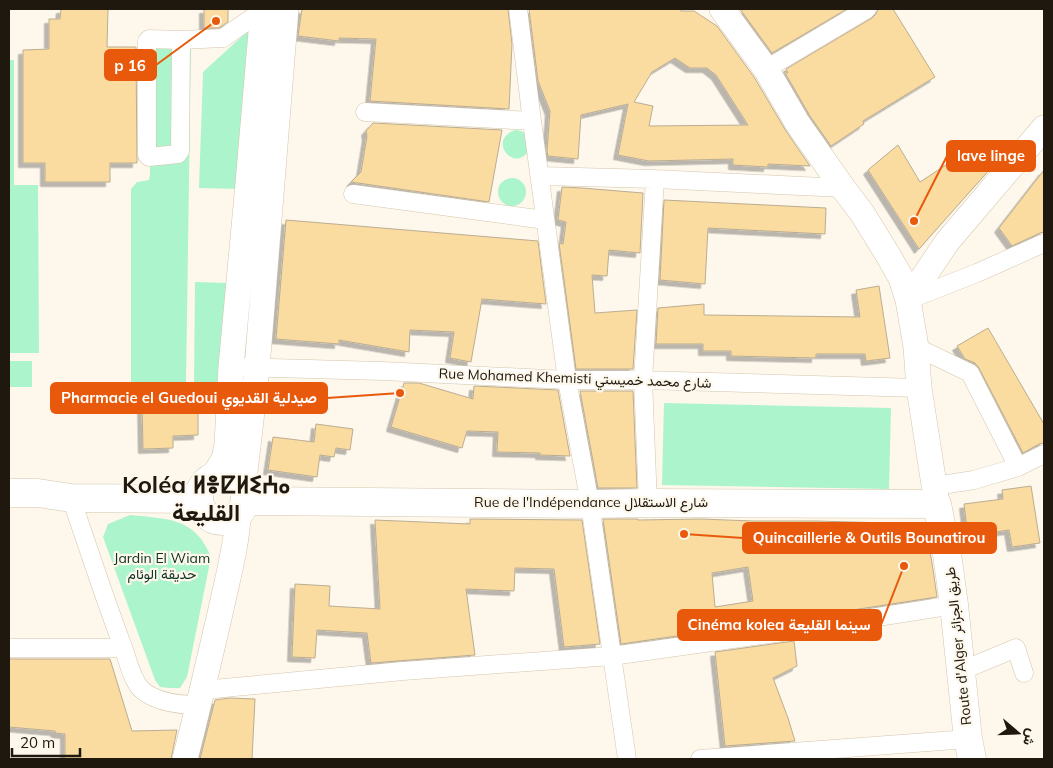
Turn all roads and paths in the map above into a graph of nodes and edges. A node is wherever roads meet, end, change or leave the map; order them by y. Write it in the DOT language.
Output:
graph roads {
  1 [pos="270,9"];
  2 [pos="518,9"];
  3 [pos="722,9"];
  4 [pos="867,9"];
  5 [pos="181,40"];
  6 [pos="766,69"];
  7 [pos="364,112"];
  8 [pos="532,121"];
  9 [pos="1044,128"];
  10 [pos="540,176"];
  11 [pos="655,179"];
  12 [pos="843,188"];
  13 [pos="353,194"];
  14 [pos="545,220"];
  15 [pos="1044,244"];
  16 [pos="908,300"];
  17 [pos="916,347"];
  18 [pos="231,367"];
  19 [pos="257,368"];
  20 [pos="567,380"];
  21 [pos="643,380"];
  22 [pos="919,388"];
  23 [pos="1044,454"];
  24 [pos="1018,467"];
  25 [pos="206,488"];
  26 [pos="9,493"];
  27 [pos="936,495"];
  28 [pos="71,498"];
  29 [pos="242,502"];
  30 [pos="648,503"];
  31 [pos="590,504"];
  32 [pos="954,605"];
  33 [pos="9,648"];
  34 [pos="124,648"];
  35 [pos="612,656"];
  36 [pos="961,671"];
  37 [pos="1024,673"];
  38 [pos="201,698"];
  39 [pos="970,749"];
  40 [pos="185,759"];
  41 [pos="627,759"];
  42 [pos="700,759"];
  1 -- 5 [label="street"];
  1 -- 18 [label="main road"];
  1 -- 19 [label="main road"];
  2 -- 8 [label="street"];
  3 -- 6 [label="main road"];
  4 -- 6 [label="street"];
  5 -- 5 [label="street"];
  6 -- 12 [label="main road"];
  7 -- 8 [label="street"];
  8 -- 10 [label="street"];
  9 -- 16 [label="main road"];
  10 -- 11 [label="street"];
  10 -- 14 [label="street"];
  11 -- 12 [label="street"];
  11 -- 21 [label="street"];
  12 -- 16 [label="main road"];
  13 -- 14 [label="street"];
  14 -- 20 [label="street"];
  15 -- 16 [label="street"];
  16 -- 17 [label="main road"];
  17 -- 22 [label="main road"];
  17 -- 24 [label="street"];
  18 -- 19 [label="street, Rue Mohamed Khemisti شارع محمد خميستي"];
  18 -- 25 [label="main road"];
  19 -- 20 [label="street, Rue Mohamed Khemisti شارع محمد خميستي"];
  19 -- 29 [label="main road"];
  20 -- 21 [label="street, Rue Mohamed Khemisti شارع محمد خميستي"];
  20 -- 31 [label="street"];
  21 -- 22 [label="street, Rue Mohamed Khemisti شارع محمد خميستي"];
  21 -- 30 [label="street"];
  22 -- 27 [label="main road"];
  23 -- 24 [label="street"];
  24 -- 27 [label="street"];
  25 -- 28 [label="main road"];
  25 -- 29 [label="main road"];
  25 -- 29 [label="main road"];
  26 -- 28 [label="main road"];
  27 -- 30 [label="main road, Rue de l'Indépendance شارع الاستقلال"];
  27 -- 32 [label="main road, Route d'Alger طريق الجزائر"];
  28 -- 34 [label="street"];
  29 -- 31 [label="main road, Rue de l'Indépendance شارع الاستقلال"];
  29 -- 38 [label="main road"];
  30 -- 31 [label="main road, Rue de l'Indépendance شارع الاستقلال"];
  31 -- 35 [label="street"];
  32 -- 35 [label="street"];
  32 -- 36 [label="main road, Route d'Alger طريق الجزائر"];
  33 -- 34 [label="street"];
  34 -- 38 [label="street"];
  35 -- 38 [label="street"];
  35 -- 41 [label="street"];
  36 -- 37 [label="street"];
  36 -- 39 [label="main road, Route d'Alger طريق الجزائر"];
  38 -- 40 [label="main road"];
  39 -- 42 [label="street"];
}
